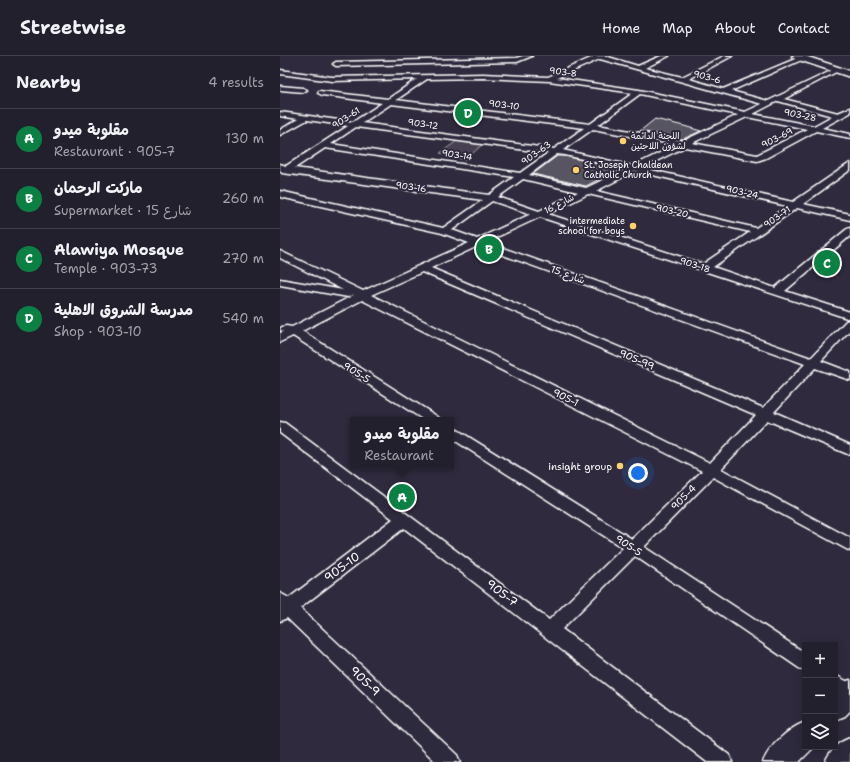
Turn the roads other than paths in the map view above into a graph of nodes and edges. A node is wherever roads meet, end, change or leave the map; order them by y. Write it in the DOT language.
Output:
graph roads {
  1 [pos="338,56"];
  2 [pos="444,56"];
  3 [pos="529,56"];
  4 [pos="598,56"];
  5 [pos="666,56"];
  6 [pos="729,56"];
  7 [pos="802,57"];
  8 [pos="422,62"];
  9 [pos="336,64"];
  10 [pos="639,68"];
  11 [pos="837,70"];
  12 [pos="850,70"];
  13 [pos="280,72"];
  14 [pos="290,74"];
  15 [pos="850,74"];
  16 [pos="424,78"];
  17 [pos="332,79"];
  18 [pos="549,79"];
  19 [pos="280,80"];
  20 [pos="682,80"];
  21 [pos="280,88"];
  22 [pos="303,90"];
  23 [pos="724,91"];
  24 [pos="639,92"];
  25 [pos="322,93"];
  26 [pos="773,101"];
  27 [pos="389,102"];
  28 [pos="850,110"];
  29 [pos="280,114"];
  30 [pos="745,114"];
  31 [pos="839,116"];
  32 [pos="305,118"];
  33 [pos="353,125"];
  34 [pos="590,126"];
  35 [pos="817,129"];
  36 [pos="280,133"];
  37 [pos="850,136"];
  38 [pos="324,145"];
  39 [pos="682,145"];
  40 [pos="556,152"];
  41 [pos="850,166"];
  42 [pos="633,168"];
  43 [pos="282,170"];
  44 [pos="522,176"];
  45 [pos="586,190"];
  46 [pos="280,194"];
  47 [pos="491,198"];
  48 [pos="796,205"];
  49 [pos="540,214"];
  50 [pos="850,217"];
  51 [pos="757,231"];
  52 [pos="850,231"];
  53 [pos="445,232"];
  54 [pos="479,242"];
  55 [pos="280,254"];
  56 [pos="705,268"];
  57 [pos="424,269"];
  58 [pos="280,282"];
  59 [pos="777,292"];
  60 [pos="361,296"];
  61 [pos="850,316"];
  62 [pos="850,322"];
  63 [pos="280,328"];
  64 [pos="293,331"];
  65 [pos="280,338"];
  66 [pos="814,362"];
  67 [pos="850,376"];
  68 [pos="765,413"];
  69 [pos="428,417"];
  70 [pos="280,426"];
  71 [pos="454,434"];
  72 [pos="850,450"];
  73 [pos="712,470"];
  74 [pos="403,520"];
  75 [pos="850,545"];
  76 [pos="633,547"];
  77 [pos="283,607"];
  78 [pos="550,630"];
  79 [pos="802,661"];
  80 [pos="838,685"];
  81 [pos="850,693"];
  82 [pos="838,704"];
  83 [pos="802,739"];
  84 [pos="850,752"];
  85 [pos="450,762"];
  86 [pos="722,762"];
  87 [pos="778,762"];
  88 [pos="840,762"];
  1 -- 9 [label="street"];
  2 -- 8 [label="street"];
  3 -- 8 [label="street"];
  4 -- 10 [label="street, 903-6"];
  4 -- 18 [label="street"];
  5 -- 10 [label="street"];
  6 -- 20 [label="street"];
  7 -- 11 [label="street"];
  7 -- 12 [label="street"];
  7 -- 23 [label="street"];
  8 -- 9 [label="street"];
  9 -- 17 [label="street"];
  10 -- 20 [label="street, 903-6"];
  11 -- 15 [label="street"];
  11 -- 26 [label="street, شارع 16"];
  13 -- 14 [label="street, 903-8"];
  14 -- 17 [label="street, 903-8"];
  14 -- 19 [label="street"];
  16 -- 17 [label="street, 903-8"];
  16 -- 18 [label="street, 903-8"];
  16 -- 27 [label="street, 903-61"];
  18 -- 24 [label="street, 903-8"];
  20 -- 23 [label="street, 903-6"];
  21 -- 22 [label="street"];
  23 -- 26 [label="street, 903-6"];
  24 -- 30 [label="street, 903-8"];
  24 -- 34 [label="street, 903-63"];
  25 -- 27 [label="street, 903-10"];
  26 -- 30 [label="street, شارع 16"];
  26 -- 31 [label="street, 903-6"];
  27 -- 33 [label="street, 903-61"];
  27 -- 34 [label="street, 903-10"];
  28 -- 31 [label="street, 903-69"];
  29 -- 32 [label="street, 903-12"];
  30 -- 35 [label="street, 903-28"];
  30 -- 39 [label="street, شارع 16"];
  31 -- 35 [label="street, 903-69"];
  32 -- 33 [label="street, 903-12"];
  32 -- 36 [label="street"];
  33 -- 38 [label="street, 903-61"];
  33 -- 40 [label="street, 903-12"];
  34 -- 39 [label="street, 903-10"];
  34 -- 40 [label="street, 903-63"];
  35 -- 37 [label="street, 903-28"];
  35 -- 39 [label="street, 903-69"];
  38 -- 43 [label="street, 903-61"];
  38 -- 44 [label="street, 903-14"];
  39 -- 42 [label="street, شارع 16"];
  40 -- 42 [label="street, 903-12"];
  40 -- 44 [label="street, 903-63"];
  41 -- 48 [label="street, 903-71"];
  42 -- 45 [label="street, شارع 16"];
  42 -- 48 [label="street, 903-24"];
  43 -- 47 [label="street, 903-16"];
  44 -- 45 [label="street, 903-14"];
  44 -- 47 [label="street, 903-63"];
  45 -- 49 [label="street, شارع 16"];
  45 -- 51 [label="street, 903-20"];
  46 -- 53 [label="street, شارع 15"];
  47 -- 49 [label="street, 903-16"];
  47 -- 53 [label="street, 903-63"];
  48 -- 50 [label="street, 903-24"];
  48 -- 51 [label="street, 903-71"];
  49 -- 54 [label="street, شارع 16"];
  49 -- 56 [label="street, 903-18"];
  51 -- 56 [label="street, 903-71"];
  52 -- 59 [label="street"];
  53 -- 54 [label="street, شارع 15"];
  54 -- 57 [label="street, شارع 16"];
  54 -- 66 [label="street, شارع 15"];
  55 -- 60 [label="street, 905-1"];
  56 -- 59 [label="street, 903-18"];
  57 -- 60 [label="street, شارع 16"];
  57 -- 68 [label="street, 905-99"];
  58 -- 60 [label="street"];
  59 -- 61 [label="street, 903-18"];
  60 -- 64 [label="street, شارع 16"];
  60 -- 73 [label="street, 905-1"];
  62 -- 66 [label="street, 905-4"];
  63 -- 64 [label="street, 905-5"];
  64 -- 65 [label="street, شارع 16"];
  64 -- 69 [label="street, 905-5"];
  66 -- 67 [label="street, شارع 15"];
  66 -- 68 [label="street, 905-4"];
  68 -- 72 [label="street, 905-99"];
  68 -- 73 [label="street, 905-4"];
  70 -- 74 [label="street, 905-7"];
  71 -- 76 [label="street, 905-5"];
  73 -- 75 [label="street, 905-1"];
  73 -- 76 [label="street, 905-4"];
  74 -- 77 [label="street, 905-10"];
  74 -- 78 [label="street, 905-7"];
  76 -- 78 [label="street, 905-4"];
  76 -- 79 [label="street, 905-5"];
  77 -- 85 [label="street, 905-9"];
  78 -- 86 [label="street, 905-7"];
  80 -- 81 [label="street"];
  81 -- 82 [label="main road"];
  83 -- 87 [label="main road"];
  84 -- 88 [label="main road"];
}
